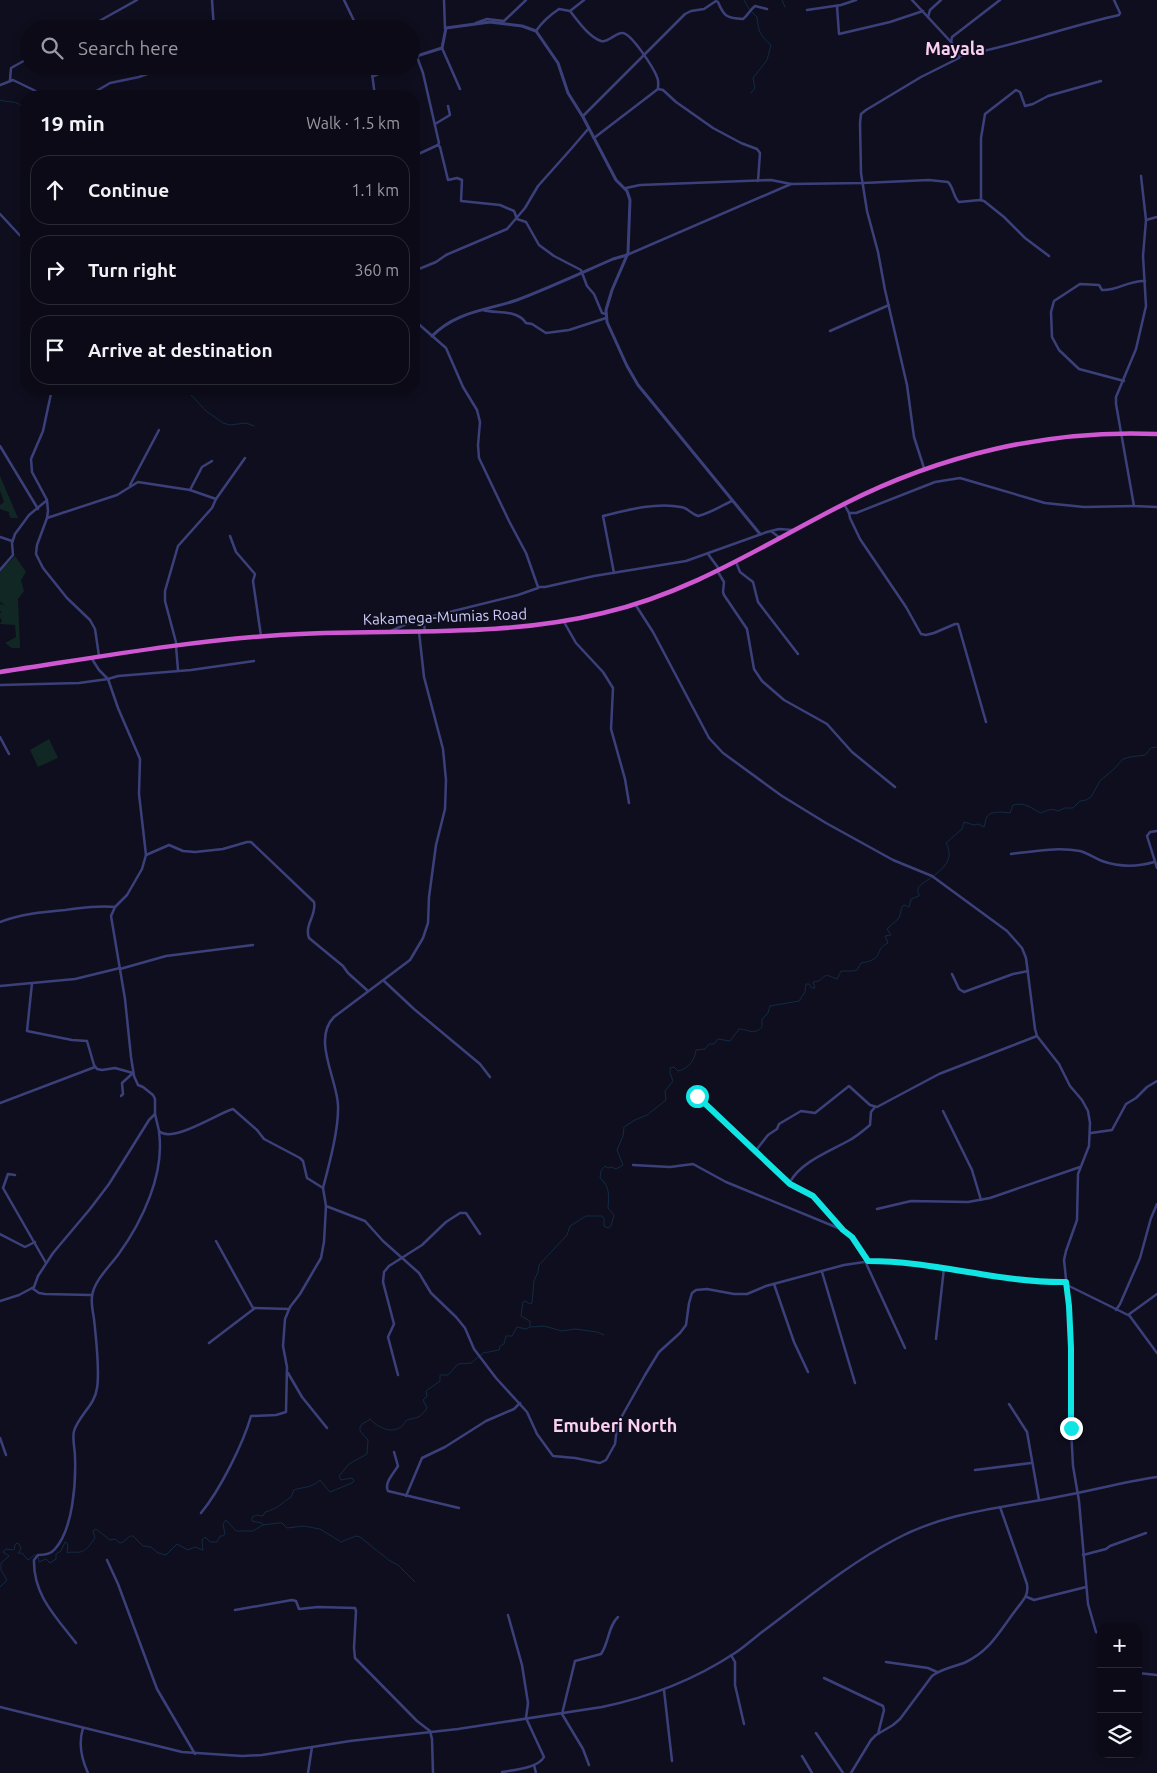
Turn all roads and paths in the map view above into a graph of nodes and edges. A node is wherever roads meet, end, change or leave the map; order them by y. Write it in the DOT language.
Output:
graph roads {
  1 [pos="137,0"];
  2 [pos="212,0"];
  3 [pos="344,0"];
  4 [pos="444,0"];
  5 [pos="526,0"];
  6 [pos="584,0"];
  7 [pos="856,0"];
  8 [pos="912,0"];
  9 [pos="941,0"];
  10 [pos="1000,0"];
  11 [pos="1114,0"];
  12 [pos="837,6"];
  13 [pos="767,9"];
  14 [pos="807,10"];
  15 [pos="570,11"];
  16 [pos="923,11"];
  17 [pos="928,17"];
  18 [pos="100,20"];
  19 [pos="213,20"];
  20 [pos="353,20"];
  21 [pos="476,23"];
  22 [pos="445,30"];
  23 [pos="536,31"];
  24 [pos="951,42"];
  25 [pos="442,48"];
  26 [pos="644,54"];
  27 [pos="420,56"];
  28 [pos="960,56"];
  29 [pos="20,63"];
  30 [pos="420,69"];
  31 [pos="146,75"];
  32 [pos="373,76"];
  33 [pos="10,80"];
  34 [pos="1101,81"];
  35 [pos="0,85"];
  36 [pos="460,89"];
  37 [pos="658,89"];
  38 [pos="32,90"];
  39 [pos="98,90"];
  40 [pos="375,90"];
  41 [pos="448,106"];
  42 [pos="583,117"];
  43 [pos="434,124"];
  44 [pos="588,128"];
  45 [pos="594,138"];
  46 [pos="438,145"];
  47 [pos="420,153"];
  48 [pos="1141,176"];
  49 [pos="758,181"];
  50 [pos="863,183"];
  51 [pos="791,184"];
  52 [pos="626,188"];
  53 [pos="981,200"];
  54 [pos="0,214"];
  55 [pos="516,217"];
  56 [pos="1157,217"];
  57 [pos="1146,220"];
  58 [pos="20,236"];
  59 [pos="627,255"];
  60 [pos="1049,256"];
  61 [pos="420,269"];
  62 [pos="582,272"];
  63 [pos="1145,281"];
  64 [pos="889,305"];
  65 [pos="483,310"];
  66 [pos="606,316"];
  67 [pos="420,325"];
  68 [pos="830,331"];
  69 [pos="432,336"];
  70 [pos="1124,381"];
  71 [pos="51,395"];
  72 [pos="158,430"];
  73 [pos="1121,434"];
  74 [pos="1157,434"];
  75 [pos="0,446"];
  76 [pos="245,458"];
  77 [pos="212,461"];
  78 [pos="924,468"];
  79 [pos="130,487"];
  80 [pos="190,490"];
  81 [pos="216,499"];
  82 [pos="47,500"];
  83 [pos="734,500"];
  84 [pos="844,504"];
  85 [pos="1134,506"];
  86 [pos="1157,507"];
  87 [pos="38,508"];
  88 [pos="849,513"];
  89 [pos="47,518"];
  90 [pos="771,531"];
  91 [pos="795,531"];
  92 [pos="760,534"];
  93 [pos="230,536"];
  94 [pos="0,537"];
  95 [pos="780,539"];
  96 [pos="12,541"];
  97 [pos="708,554"];
  98 [pos="736,562"];
  99 [pos="0,570"];
  100 [pos="719,571"];
  101 [pos="614,573"];
  102 [pos="539,587"];
  103 [pos="635,604"];
  104 [pos="422,619"];
  105 [pos="564,622"];
  106 [pos="389,631"];
  107 [pos="419,631"];
  108 [pos="425,631"];
  109 [pos="261,636"];
  110 [pos="176,646"];
  111 [pos="798,654"];
  112 [pos="99,657"];
  113 [pos="92,658"];
  114 [pos="254,661"];
  115 [pos="178,670"];
  116 [pos="0,672"];
  117 [pos="108,680"];
  118 [pos="0,685"];
  119 [pos="986,722"];
  120 [pos="0,738"];
  121 [pos="9,754"];
  122 [pos="895,787"];
  123 [pos="629,803"];
  124 [pos="1157,831"];
  125 [pos="1012,854"];
  126 [pos="146,855"];
  127 [pos="1154,862"];
  128 [pos="1157,868"];
  129 [pos="115,906"];
  130 [pos="0,922"];
  131 [pos="253,945"];
  132 [pos="120,969"];
  133 [pos="1028,971"];
  134 [pos="952,974"];
  135 [pos="384,981"];
  136 [pos="32,983"];
  137 [pos="0,986"];
  138 [pos="368,991"];
  139 [pos="1037,1036"];
  140 [pos="95,1066"];
  141 [pos="133,1073"];
  142 [pos="490,1077"];
  143 [pos="1157,1081"];
  144 [pos="121,1096"];
  145 [pos="697,1096"];
  146 [pos="0,1103"];
  147 [pos="874,1107"];
  148 [pos="943,1111"];
  149 [pos="155,1114"];
  150 [pos="159,1131"];
  151 [pos="1091,1133"];
  152 [pos="756,1151"];
  153 [pos="633,1165"];
  154 [pos="1080,1167"];
  155 [pos="14,1175"];
  156 [pos="790,1182"];
  157 [pos="323,1188"];
  158 [pos="982,1200"];
  159 [pos="1157,1204"];
  160 [pos="326,1206"];
  161 [pos="877,1209"];
  162 [pos="843,1230"];
  163 [pos="0,1234"];
  164 [pos="480,1234"];
  165 [pos="216,1241"];
  166 [pos="35,1242"];
  167 [pos="402,1258"];
  168 [pos="867,1261"];
  169 [pos="46,1263"];
  170 [pos="944,1268"];
  171 [pos="822,1272"];
  172 [pos="1066,1283"];
  173 [pos="774,1284"];
  174 [pos="32,1288"];
  175 [pos="1157,1294"];
  176 [pos="92,1295"];
  177 [pos="0,1301"];
  178 [pos="255,1308"];
  179 [pos="289,1309"];
  180 [pos="1116,1310"];
  181 [pos="1129,1315"];
  182 [pos="936,1339"];
  183 [pos="209,1343"];
  184 [pos="906,1348"];
  185 [pos="1157,1352"];
  186 [pos="287,1372"];
  187 [pos="808,1372"];
  188 [pos="398,1376"];
  189 [pos="855,1383"];
  190 [pos="520,1403"];
  191 [pos="1009,1404"];
  192 [pos="327,1428"];
  193 [pos="0,1438"];
  194 [pos="394,1452"];
  195 [pos="6,1455"];
  196 [pos="1031,1463"];
  197 [pos="975,1470"];
  198 [pos="1157,1477"];
  199 [pos="1078,1492"];
  200 [pos="406,1496"];
  201 [pos="1039,1500"];
  202 [pos="1000,1507"];
  203 [pos="459,1508"];
  204 [pos="201,1513"];
  205 [pos="1146,1533"];
  206 [pos="1083,1555"];
  207 [pos="107,1560"];
  208 [pos="1086,1587"];
  209 [pos="1027,1596"];
  210 [pos="235,1610"];
  211 [pos="508,1615"];
  212 [pos="618,1617"];
  213 [pos="1097,1632"];
  214 [pos="76,1643"];
  215 [pos="731,1655"];
  216 [pos="886,1662"];
  217 [pos="937,1672"];
  218 [pos="1142,1673"];
  219 [pos="1157,1675"];
  220 [pos="824,1678"];
  221 [pos="664,1690"];
  222 [pos="0,1707"];
  223 [pos="562,1714"];
  224 [pos="526,1718"];
  225 [pos="744,1724"];
  226 [pos="83,1728"];
  227 [pos="430,1731"];
  228 [pos="816,1733"];
  229 [pos="878,1734"];
  230 [pos="312,1747"];
  231 [pos="195,1754"];
  232 [pos="802,1756"];
  233 [pos="672,1761"];
  234 [pos="534,1765"];
  235 [pos="589,1765"];
  236 [pos="502,1772"];
  237 [pos="88,1773"];
  238 [pos="308,1773"];
  239 [pos="433,1773"];
  240 [pos="536,1773"];
  241 [pos="812,1773"];
  242 [pos="843,1773"];
  243 [pos="851,1773"];
  1 -- 18 [label="street"];
  2 -- 19 [label="street"];
  3 -- 20 [label="street"];
  4 -- 22 [label="street"];
  5 -- 21 [label="street"];
  6 -- 15 [label="street"];
  7 -- 12 [label="street"];
  8 -- 16 [label="street"];
  9 -- 17 [label="street"];
  10 -- 24 [label="street"];
  11 -- 28 [label="street"];
  12 -- 14 [label="street"];
  12 -- 16 [label="street"];
  13 -- 26 [label="street"];
  15 -- 23 [label="street"];
  15 -- 26 [label="street"];
  16 -- 17 [label="street"];
  17 -- 24 [label="street"];
  21 -- 22 [label="street"];
  21 -- 23 [label="street"];
  22 -- 25 [label="street"];
  23 -- 42 [label="street"];
  24 -- 28 [label="street"];
  25 -- 27 [label="street"];
  25 -- 36 [label="street"];
  26 -- 37 [label="street"];
  26 -- 42 [label="street"];
  28 -- 50 [label="street"];
  29 -- 33 [label="street"];
  30 -- 43 [label="street"];
  31 -- 39 [label="street"];
  32 -- 40 [label="street"];
  33 -- 35 [label="street"];
  33 -- 38 [label="street"];
  34 -- 53 [label="street"];
  37 -- 45 [label="street"];
  37 -- 49 [label="street"];
  41 -- 43 [label="street"];
  42 -- 44 [label="street"];
  43 -- 46 [label="street"];
  44 -- 45 [label="street"];
  44 -- 55 [label="street"];
  45 -- 52 [label="street"];
  46 -- 47 [label="street"];
  46 -- 55 [label="street"];
  48 -- 57 [label="street"];
  49 -- 51 [label="street"];
  49 -- 52 [label="street"];
  50 -- 51 [label="street"];
  50 -- 53 [label="street"];
  50 -- 64 [label="street"];
  51 -- 59 [label="street"];
  52 -- 59 [label="street"];
  53 -- 60 [label="street"];
  54 -- 58 [label="street"];
  55 -- 61 [label="street"];
  55 -- 62 [label="street"];
  56 -- 57 [label="street"];
  57 -- 63 [label="street"];
  59 -- 62 [label="street"];
  59 -- 66 [label="street"];
  62 -- 65 [label="street"];
  62 -- 66 [label="street"];
  63 -- 70 [label="street"];
  63 -- 70 [label="street"];
  64 -- 68 [label="street"];
  64 -- 78 [label="street"];
  65 -- 66 [label="street"];
  65 -- 69 [label="street"];
  66 -- 83 [label="street"];
  67 -- 69 [label="street"];
  69 -- 102 [label="street"];
  70 -- 73 [label="street"];
  71 -- 82 [label="street"];
  72 -- 79 [label="street"];
  73 -- 74 [label="highway, Kakamega-Mumias Road"];
  73 -- 78 [label="highway, Kakamega-Mumias Road"];
  73 -- 85 [label="street"];
  75 -- 87 [label="street"];
  76 -- 81 [label="street"];
  77 -- 80 [label="street"];
  78 -- 84 [label="highway, Kakamega-Mumias Road"];
  79 -- 80 [label="street"];
  79 -- 89 [label="street"];
  80 -- 81 [label="street"];
  81 -- 110 [label="street"];
  82 -- 87 [label="street"];
  82 -- 89 [label="street"];
  83 -- 92 [label="street"];
  83 -- 101 [label="street"];
  84 -- 88 [label="street"];
  84 -- 91 [label="highway, Kakamega-Mumias Road"];
  85 -- 86 [label="street"];
  85 -- 88 [label="street"];
  87 -- 96 [label="street"];
  88 -- 119 [label="street"];
  89 -- 112 [label="street"];
  90 -- 91 [label="street"];
  90 -- 92 [label="street"];
  90 -- 95 [label="street"];
  91 -- 95 [label="highway, Kakamega-Mumias Road"];
  92 -- 97 [label="street"];
  93 -- 109 [label="street"];
  94 -- 96 [label="street"];
  95 -- 98 [label="highway, Kakamega-Mumias Road"];
  96 -- 99 [label="street"];
  97 -- 100 [label="street"];
  97 -- 101 [label="street"];
  98 -- 100 [label="highway, Kakamega-Mumias Road"];
  98 -- 111 [label="street"];
  100 -- 103 [label="highway, Kakamega-Mumias Road"];
  100 -- 122 [label="street"];
  101 -- 102 [label="street"];
  102 -- 104 [label="street"];
  103 -- 105 [label="highway, Kakamega-Mumias Road"];
  103 -- 133 [label="street"];
  104 -- 106 [label="street"];
  104 -- 108 [label="street"];
  105 -- 108 [label="highway, Kakamega-Mumias Road"];
  105 -- 123 [label="street"];
  106 -- 107 [label="highway, Kakamega-Mumias Road"];
  106 -- 109 [label="highway, Kakamega-Mumias Road"];
  107 -- 108 [label="highway, Kakamega-Mumias Road"];
  107 -- 135 [label="street"];
  109 -- 110 [label="highway, Kakamega-Mumias Road"];
  110 -- 112 [label="highway, Kakamega-Mumias Road"];
  110 -- 115 [label="street"];
  112 -- 113 [label="highway, Kakamega-Mumias Road"];
  113 -- 116 [label="highway, Kakamega-Mumias Road"];
  113 -- 117 [label="street"];
  114 -- 115 [label="street"];
  115 -- 117 [label="street"];
  117 -- 118 [label="street"];
  117 -- 126 [label="street"];
  120 -- 121 [label="street"];
  124 -- 127 [label="street"];
  125 -- 127 [label="street"];
  126 -- 129 [label="street"];
  126 -- 138 [label="street"];
  127 -- 128 [label="street"];
  129 -- 130 [label="street"];
  129 -- 132 [label="street"];
  131 -- 132 [label="street"];
  132 -- 136 [label="street"];
  132 -- 141 [label="street"];
  133 -- 134 [label="street"];
  133 -- 139 [label="street"];
  135 -- 138 [label="street"];
  135 -- 142 [label="street"];
  136 -- 137 [label="street"];
  136 -- 140 [label="street"];
  138 -- 157 [label="street"];
  139 -- 147 [label="street"];
  139 -- 151 [label="street"];
  140 -- 141 [label="street"];
  140 -- 146 [label="street"];
  141 -- 144 [label="street"];
  141 -- 149 [label="street"];
  143 -- 151 [label="street"];
  145 -- 152 [label="street"];
  147 -- 152 [label="street"];
  147 -- 156 [label="street"];
  148 -- 158 [label="street"];
  149 -- 150 [label="street"];
  149 -- 169 [label="street"];
  150 -- 157 [label="street"];
  150 -- 176 [label="street"];
  151 -- 154 [label="street"];
  152 -- 156 [label="street"];
  153 -- 162 [label="street"];
  154 -- 158 [label="street"];
  154 -- 172 [label="street"];
  155 -- 166 [label="street"];
  156 -- 162 [label="street"];
  157 -- 160 [label="street"];
  158 -- 161 [label="street"];
  159 -- 180 [label="street"];
  160 -- 167 [label="street"];
  160 -- 179 [label="street"];
  162 -- 168 [label="street"];
  163 -- 166 [label="street"];
  164 -- 167 [label="street"];
  165 -- 178 [label="street"];
  166 -- 169 [label="street"];
  167 -- 188 [label="street"];
  167 -- 190 [label="street"];
  168 -- 170 [label="street"];
  168 -- 171 [label="street"];
  168 -- 184 [label="street"];
  169 -- 174 [label="street"];
  170 -- 172 [label="street"];
  170 -- 182 [label="street"];
  171 -- 173 [label="street"];
  171 -- 189 [label="street"];
  172 -- 180 [label="street"];
  172 -- 199 [label="street"];
  173 -- 187 [label="street"];
  173 -- 190 [label="street"];
  174 -- 176 [label="street"];
  174 -- 177 [label="street"];
  175 -- 181 [label="street"];
  176 -- 214 [label="street"];
  178 -- 179 [label="street"];
  178 -- 183 [label="street"];
  179 -- 186 [label="street"];
  180 -- 181 [label="street"];
  181 -- 185 [label="street"];
  186 -- 192 [label="street"];
  186 -- 204 [label="street"];
  190 -- 200 [label="street"];
  191 -- 196 [label="street"];
  193 -- 195 [label="street"];
  194 -- 200 [label="street"];
  196 -- 197 [label="street"];
  196 -- 201 [label="street"];
  198 -- 199 [label="street"];
  199 -- 201 [label="street"];
  199 -- 206 [label="street"];
  200 -- 203 [label="street"];
  201 -- 202 [label="street"];
  202 -- 209 [label="street"];
  202 -- 215 [label="street"];
  205 -- 206 [label="street"];
  206 -- 208 [label="street"];
  207 -- 231 [label="street"];
  208 -- 209 [label="street"];
  208 -- 213 [label="street"];
  209 -- 217 [label="street"];
  210 -- 227 [label="street"];
  211 -- 224 [label="street"];
  212 -- 223 [label="street"];
  215 -- 221 [label="street"];
  215 -- 225 [label="street"];
  216 -- 217 [label="street"];
  217 -- 229 [label="street"];
  218 -- 219 [label="street"];
  220 -- 229 [label="street"];
  221 -- 223 [label="street"];
  221 -- 233 [label="street"];
  222 -- 226 [label="street"];
  223 -- 224 [label="street"];
  223 -- 235 [label="street"];
  224 -- 227 [label="street"];
  224 -- 234 [label="street"];
  226 -- 231 [label="street"];
  226 -- 237 [label="street"];
  227 -- 230 [label="street"];
  227 -- 239 [label="street"];
  228 -- 242 [label="street"];
  229 -- 243 [label="street"];
  230 -- 231 [label="street"];
  230 -- 238 [label="street"];
  232 -- 241 [label="street"];
  234 -- 236 [label="street"];
  234 -- 240 [label="street"];
}
